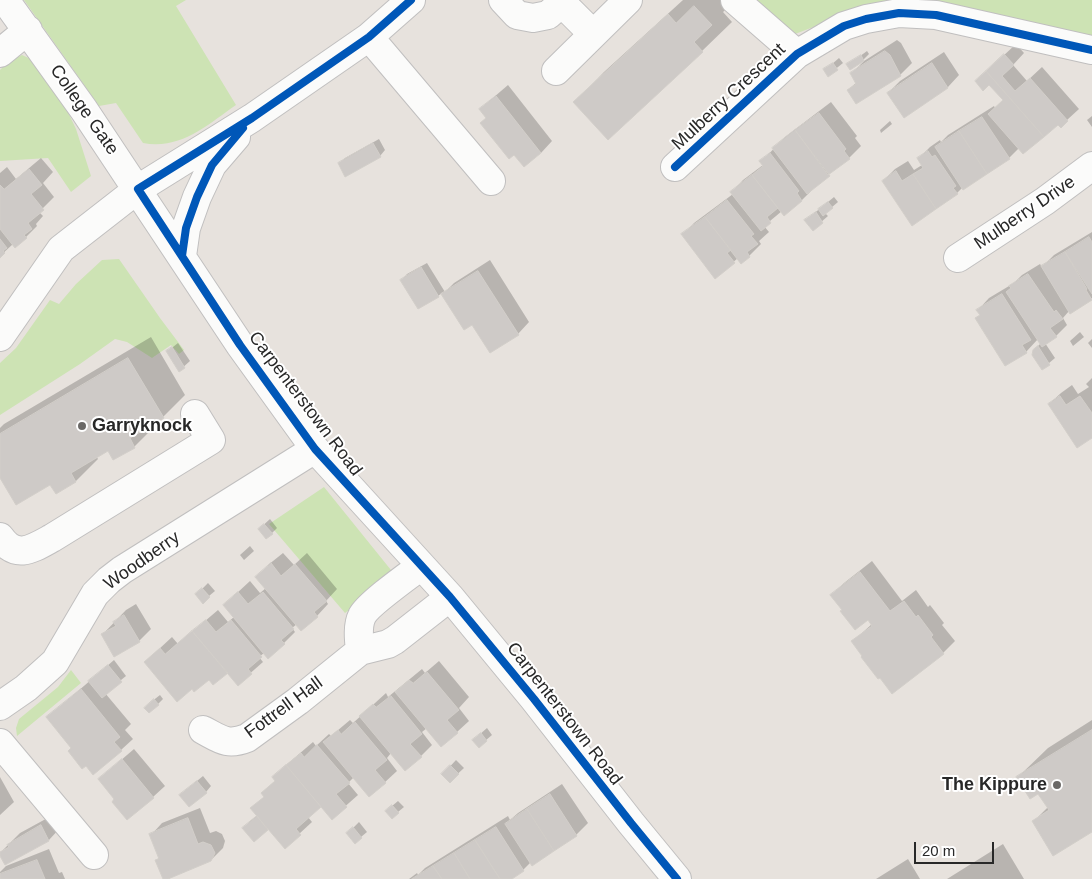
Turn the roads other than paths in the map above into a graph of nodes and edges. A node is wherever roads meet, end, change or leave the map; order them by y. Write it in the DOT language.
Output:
graph roads {
  1 [pos="5,0"];
  2 [pos="410,0"];
  3 [pos="503,0"];
  4 [pos="628,0"];
  5 [pos="735,0"];
  6 [pos="563,1"];
  7 [pos="28,30"];
  8 [pos="593,34"];
  9 [pos="369,38"];
  10 [pos="1092,50"];
  11 [pos="0,53"];
  12 [pos="797,54"];
  13 [pos="556,72"];
  14 [pos="252,118"];
  15 [pos="1092,166"];
  16 [pos="675,167"];
  17 [pos="491,181"];
  18 [pos="138,190"];
  19 [pos="182,256"];
  20 [pos="958,258"];
  21 [pos="0,337"];
  22 [pos="195,414"];
  23 [pos="315,449"];
  24 [pos="0,537"];
  25 [pos="421,566"];
  26 [pos="450,597"];
  27 [pos="360,651"];
  28 [pos="0,706"];
  29 [pos="203,730"];
  30 [pos="0,743"];
  31 [pos="94,855"];
  32 [pos="669,876"];
  1 -- 7 [label="street, College Gate"];
  2 -- 9 [label="street"];
  3 -- 6 [label="street"];
  4 -- 8 [label="street"];
  5 -- 12 [label="street"];
  6 -- 8 [label="street"];
  7 -- 11 [label="street"];
  7 -- 18 [label="street, College Gate"];
  8 -- 13 [label="street"];
  9 -- 14 [label="street"];
  9 -- 17 [label="street"];
  10 -- 12 [label="street, Mulberry Crescent"];
  12 -- 16 [label="street, Mulberry Crescent"];
  14 -- 18 [label="street"];
  14 -- 19 [label="street"];
  15 -- 20 [label="street, Mulberry Drive"];
  18 -- 19 [label="street, Carpenterstown Road"];
  18 -- 21 [label="street"];
  19 -- 23 [label="street, Carpenterstown Road"];
  22 -- 24 [label="street"];
  23 -- 25 [label="street, Carpenterstown Road"];
  23 -- 28 [label="street, Woodberry"];
  25 -- 26 [label="street, Carpenterstown Road"];
  25 -- 27 [label="street"];
  26 -- 27 [label="street, Fottrell Hall"];
  26 -- 32 [label="street, Carpenterstown Road"];
  27 -- 29 [label="street, Fottrell Hall"];
  30 -- 31 [label="street"];
}
